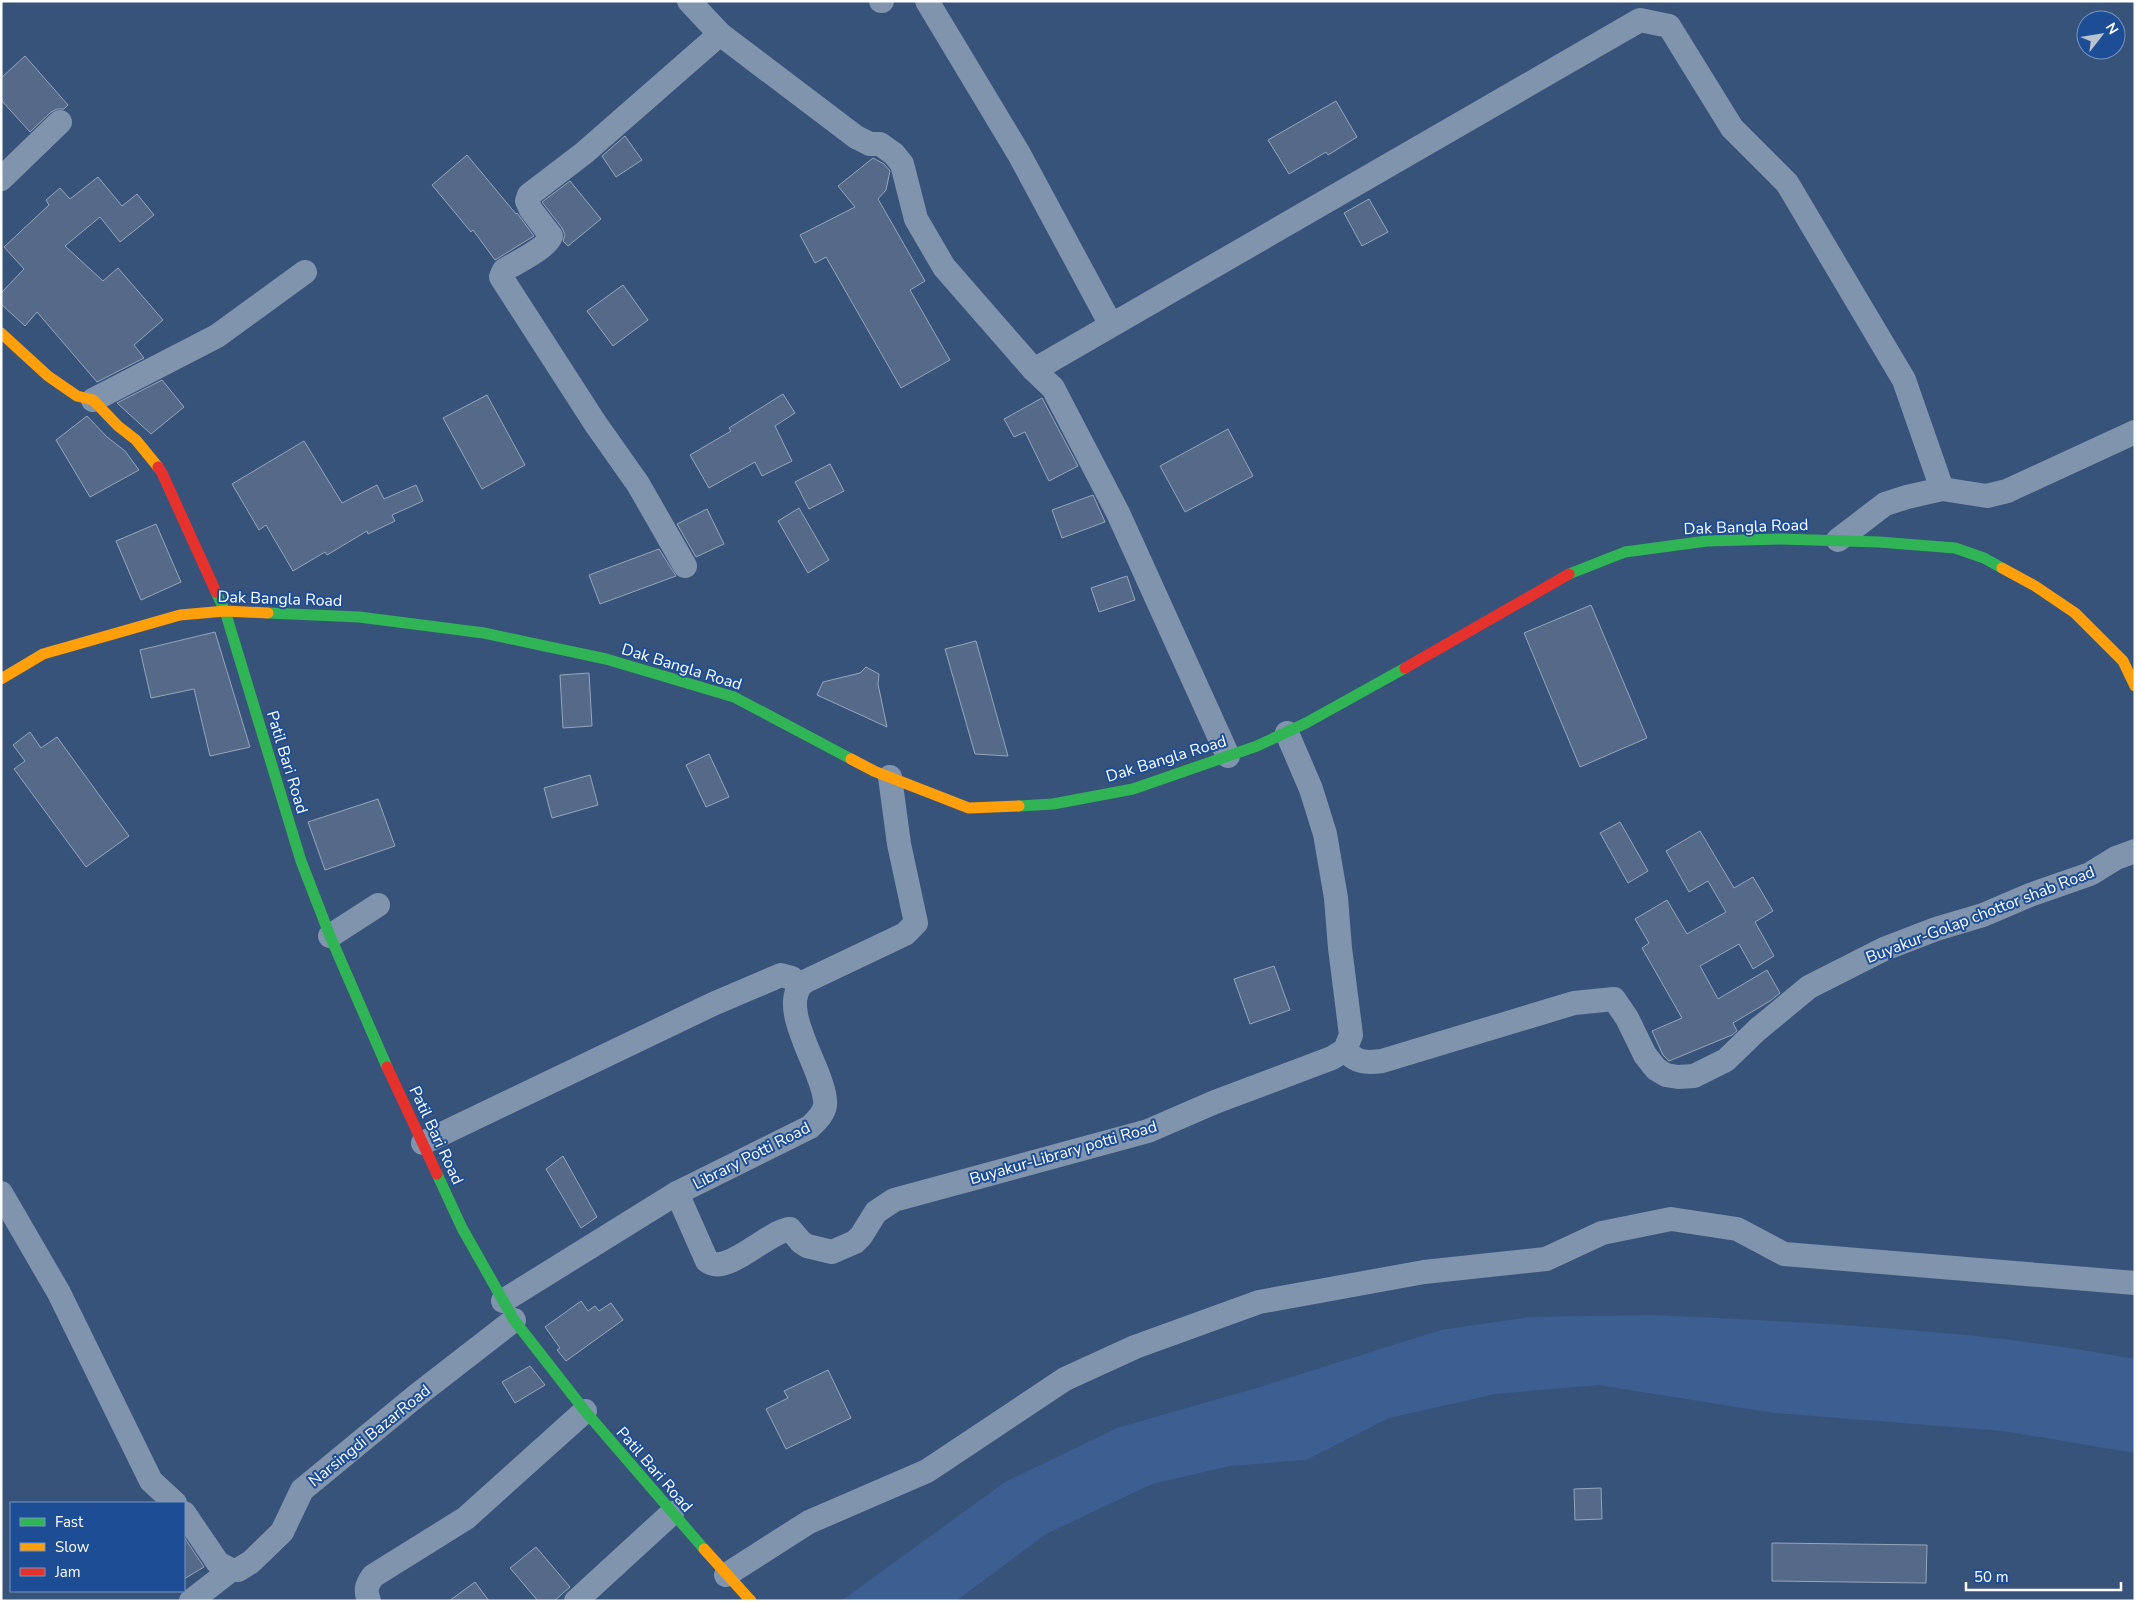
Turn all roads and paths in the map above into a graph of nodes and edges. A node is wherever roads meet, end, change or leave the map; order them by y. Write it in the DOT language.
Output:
graph roads {
  1 [pos="689,1"];
  2 [pos="927,1"];
  3 [pos="720,34"];
  4 [pos="60,122"];
  5 [pos="1,179"];
  6 [pos="305,272"];
  7 [pos="1111,325"];
  8 [pos="1,333"];
  9 [pos="1034,370"];
  10 [pos="93,400"];
  11 [pos="2135,432"];
  12 [pos="1942,490"];
  13 [pos="1838,540"];
  14 [pos="685,566"];
  15 [pos="225,611"];
  16 [pos="1,679"];
  17 [pos="2135,686"];
  18 [pos="1287,733"];
  19 [pos="1228,756"];
  20 [pos="890,777"];
  21 [pos="2135,851"];
  22 [pos="378,905"];
  23 [pos="330,936"];
  24 [pos="798,986"];
  25 [pos="1345,1050"];
  26 [pos="423,1143"];
  27 [pos="1,1193"];
  28 [pos="677,1193"];
  29 [pos="2135,1283"];
  30 [pos="509,1311"];
  31 [pos="585,1411"];
  32 [pos="174,1502"];
  33 [pos="672,1513"];
  34 [pos="185,1514"];
  35 [pos="231,1570"];
  36 [pos="739,1594"];
  37 [pos="191,1601"];
  38 [pos="369,1601"];
  39 [pos="576,1601"];
  1 -- 3 [label="street"];
  2 -- 7 [label="street"];
  3 -- 9 [label="street"];
  3 -- 14 [label="street"];
  4 -- 5 [label="street"];
  6 -- 10 [label="street"];
  7 -- 9 [label="street"];
  7 -- 12 [label="street"];
  8 -- 10 [label="main road"];
  9 -- 19 [label="street"];
  10 -- 15 [label="main road, Patil Bari Road"];
  11 -- 12 [label="street"];
  12 -- 13 [label="street"];
  13 -- 17 [label="main road, Dak Bangla Road"];
  13 -- 18 [label="main road, Dak Bangla Road"];
  15 -- 16 [label="main road, Dak Bangla Road"];
  15 -- 20 [label="main road, Dak Bangla Road"];
  15 -- 23 [label="main road, Patil Bari Road"];
  18 -- 19 [label="main road, Dak Bangla Road"];
  18 -- 25 [label="street"];
  19 -- 20 [label="main road, Dak Bangla Road"];
  20 -- 24 [label="street"];
  21 -- 25 [label="street, Buyakur-Golap chottor shab Road"];
  22 -- 23 [label="street"];
  23 -- 26 [label="main road, Patil Bari Road"];
  24 -- 26 [label="street"];
  24 -- 28 [label="street, Library Potti Road"];
  25 -- 28 [label="street, Buyakur-Library potti Road"];
  26 -- 30 [label="main road, Patil Bari Road"];
  27 -- 32 [label="street"];
  28 -- 30 [label="street, Library Potti Road"];
  29 -- 36 [label="street"];
  30 -- 31 [label="main road, Patil Bari Road"];
  30 -- 35 [label="street, Narsingdi BazarRoad"];
  31 -- 33 [label="main road, Patil Bari Road"];
  31 -- 38 [label="street"];
  33 -- 36 [label="main road, Patil Bari Road"];
  33 -- 39 [label="street"];
  34 -- 35 [label="street"];
  35 -- 37 [label="street, Narsingdi BazarRoad"];
}
